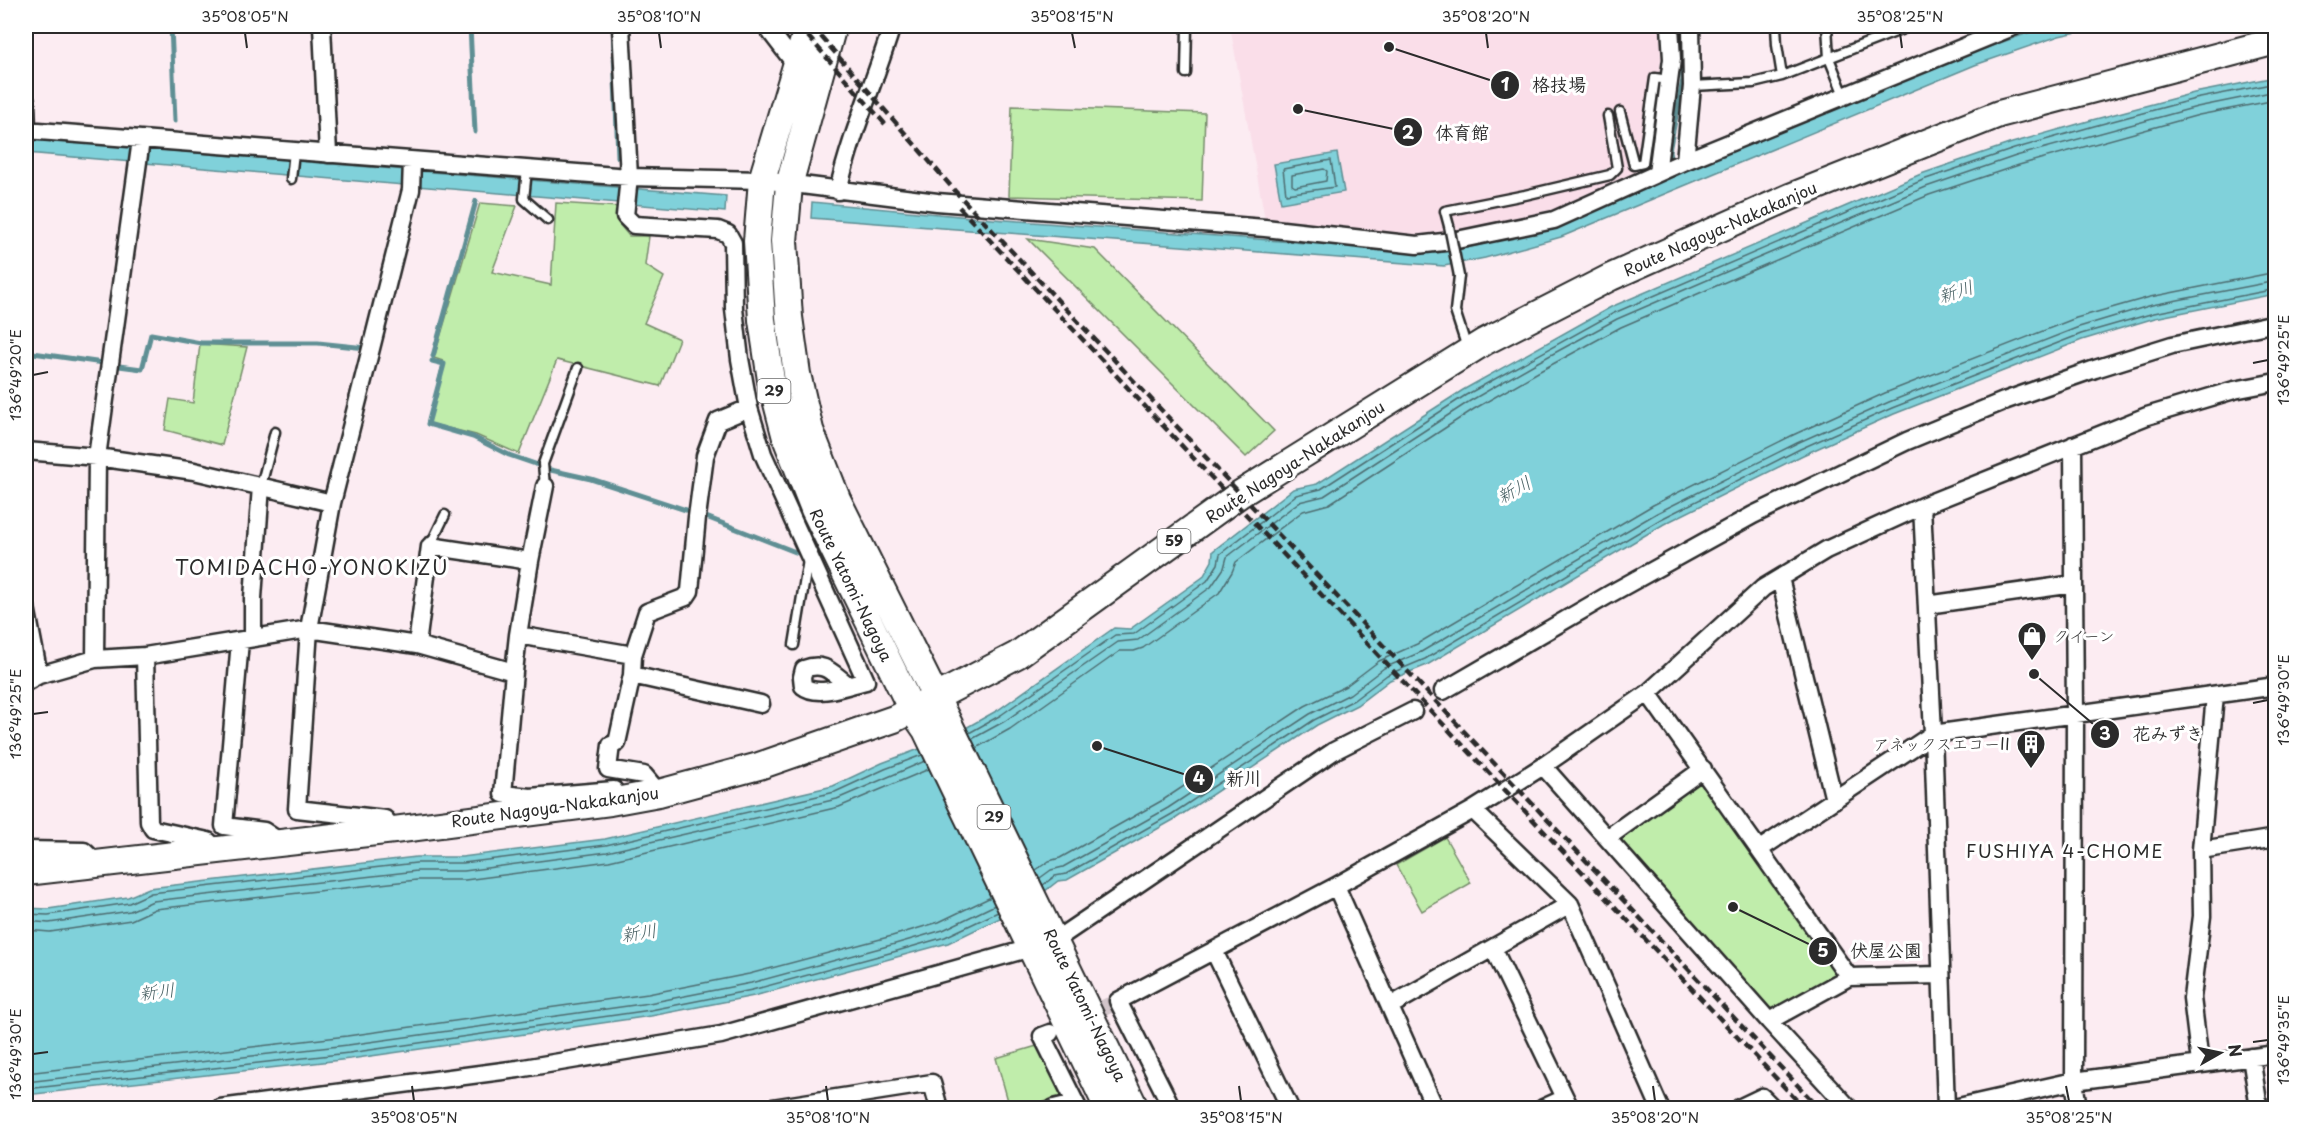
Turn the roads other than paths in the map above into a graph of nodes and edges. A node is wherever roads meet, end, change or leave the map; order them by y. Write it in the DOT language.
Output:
graph roads {
  1 [pos="322,26"];
  2 [pos="621,26"];
  3 [pos="766,26"];
  4 [pos="808,26"];
  5 [pos="833,26"];
  6 [pos="892,26"];
  7 [pos="1187,26"];
  8 [pos="1670,26"];
  9 [pos="1691,26"];
  10 [pos="1776,26"];
  11 [pos="1827,26"];
  12 [pos="1911,26"];
  13 [pos="2015,26"];
  14 [pos="1980,32"];
  15 [pos="2276,41"];
  16 [pos="1829,58"];
  17 [pos="796,65"];
  18 [pos="1186,73"];
  19 [pos="1782,76"];
  20 [pos="1669,80"];
  21 [pos="1692,86"];
  22 [pos="1844,95"];
  23 [pos="26,102"];
  24 [pos="1620,112"];
  25 [pos="1608,116"];
  26 [pos="26,130"];
  27 [pos="141,143"];
  28 [pos="328,154"];
  29 [pos="293,155"];
  30 [pos="1685,161"];
  31 [pos="412,164"];
  32 [pos="527,173"];
  33 [pos="1657,173"];
  34 [pos="291,179"];
  35 [pos="762,180"];
  36 [pos="629,181"];
  37 [pos="789,185"];
  38 [pos="838,191"];
  39 [pos="548,220"];
  40 [pos="2276,323"];
  41 [pos="1468,352"];
  42 [pos="578,368"];
  43 [pos="2276,382"];
  44 [pos="749,408"];
  45 [pos="274,432"];
  46 [pos="2073,445"];
  47 [pos="26,451"];
  48 [pos="97,457"];
  49 [pos="261,486"];
  50 [pos="545,486"];
  51 [pos="332,502"];
  52 [pos="1922,506"];
  53 [pos="445,515"];
  54 [pos="430,546"];
  55 [pos="809,556"];
  56 [pos="530,561"];
  57 [pos="1780,578"];
  58 [pos="2074,584"];
  59 [pos="1927,606"];
  60 [pos="26,607"];
  61 [pos="309,629"];
  62 [pos="518,635"];
  63 [pos="246,639"];
  64 [pos="417,645"];
  65 [pos="794,645"];
  66 [pos="633,655"];
  67 [pos="145,656"];
  68 [pos="95,659"];
  69 [pos="514,672"];
  70 [pos="632,675"];
  71 [pos="32,678"];
  72 [pos="848,685"];
  73 [pos="2276,686"];
  74 [pos="1443,691"];
  75 [pos="1648,693"];
  76 [pos="2215,695"];
  77 [pos="934,698"];
  78 [pos="761,704"];
  79 [pos="1413,711"];
  80 [pos="2075,716"];
  81 [pos="928,720"];
  82 [pos="1933,734"];
  83 [pos="1543,765"];
  84 [pos="1703,769"];
  85 [pos="659,793"];
  86 [pos="1834,800"];
  87 [pos="1473,810"];
  88 [pos="394,830"];
  89 [pos="1607,838"];
  90 [pos="2276,838"];
  91 [pos="282,843"];
  92 [pos="1760,849"];
  93 [pos="26,850"];
  94 [pos="217,850"];
  95 [pos="2201,850"];
  96 [pos="98,864"];
  97 [pos="26,872"];
  98 [pos="1336,886"];
  99 [pos="1570,904"];
  100 [pos="1043,945"];
  101 [pos="1493,948"];
  102 [pos="1214,951"];
  103 [pos="1940,975"];
  104 [pos="1849,977"];
  105 [pos="1390,1006"];
  106 [pos="1768,1022"];
  107 [pos="1050,1033"];
  108 [pos="2276,1054"];
  109 [pos="2251,1057"];
  110 [pos="2200,1064"];
  111 [pos="2074,1081"];
  112 [pos="1567,1103"];
  113 [pos="837,1104"];
  114 [pos="1076,1106"];
  115 [pos="220,1108"];
  116 [pos="772,1108"];
  117 [pos="939,1108"];
  118 [pos="1054,1108"];
  119 [pos="1108,1108"];
  120 [pos="1135,1108"];
  121 [pos="1172,1108"];
  122 [pos="1290,1108"];
  123 [pos="1435,1108"];
  124 [pos="1543,1108"];
  125 [pos="1660,1108"];
  126 [pos="1739,1108"];
  127 [pos="1773,1108"];
  128 [pos="1849,1108"];
  129 [pos="1946,1108"];
  130 [pos="1954,1108"];
  131 [pos="2078,1108"];
  132 [pos="2259,1108"];
  1 -- 28 [label="street"];
  2 -- 36 [label="street"];
  3 -- 17 [label="street"];
  4 -- 17 [label="main road, Route Yatomi-Nagoya / 29"];
  5 -- 37 [label="main road, Route Yatomi-Nagoya / 29"];
  6 -- 38 [label="street"];
  7 -- 18 [label="lane"];
  8 -- 20 [label="street"];
  9 -- 21 [label="street"];
  10 -- 19 [label="lane"];
  11 -- 16 [label="lane"];
  12 -- 16 [label="lane"];
  13 -- 14 [label="street"];
  14 -- 22 [label="street"];
  15 -- 41 [label="main road, Route Nagoya-Nakakanjou / 59"];
  16 -- 19 [label="lane"];
  16 -- 22 [label="lane"];
  17 -- 35 [label="main road, Route Yatomi-Nagoya / 29"];
  19 -- 21 [label="lane"];
  20 -- 24 [label="lane"];
  20 -- 33 [label="street"];
  21 -- 30 [label="street"];
  22 -- 30 [label="street"];
  23 -- 26 [label="street"];
  25 -- 41 [label="lane, bridge"];
  26 -- 27 [label="street"];
  27 -- 29 [label="street"];
  27 -- 48 [label="street"];
  28 -- 29 [label="street"];
  28 -- 31 [label="street"];
  29 -- 34 [label="lane"];
  30 -- 33 [label="street"];
  31 -- 32 [label="street"];
  31 -- 51 [label="street"];
  32 -- 36 [label="street"];
  32 -- 39 [label="lane"];
  33 -- 38 [label="street"];
  35 -- 36 [label="street"];
  35 -- 37 [label="street"];
  35 -- 81 [label="main road, Route Yatomi-Nagoya / 29"];
  36 -- 44 [label="street"];
  37 -- 38 [label="street"];
  37 -- 77 [label="main road, Route Yatomi-Nagoya / 29"];
  40 -- 74 [label="street"];
  41 -- 77 [label="main road, Route Nagoya-Nakakanjou / 59"];
  42 -- 50 [label="lane"];
  43 -- 46 [label="street"];
  44 -- 55 [label="street"];
  44 -- 66 [label="street"];
  45 -- 49 [label="lane"];
  46 -- 52 [label="street"];
  46 -- 58 [label="street"];
  47 -- 48 [label="street"];
  48 -- 49 [label="street"];
  48 -- 68 [label="street"];
  49 -- 51 [label="street"];
  49 -- 63 [label="street"];
  50 -- 56 [label="street"];
  51 -- 61 [label="street"];
  52 -- 57 [label="street"];
  52 -- 59 [label="street"];
  53 -- 54 [label="lane"];
  54 -- 56 [label="street"];
  54 -- 64 [label="street"];
  55 -- 65 [label="lane"];
  55 -- 72 [label="street"];
  56 -- 62 [label="street"];
  57 -- 75 [label="street"];
  57 -- 86 [label="street"];
  58 -- 59 [label="street"];
  58 -- 80 [label="street"];
  59 -- 82 [label="street"];
  60 -- 71 [label="street"];
  61 -- 63 [label="street"];
  61 -- 64 [label="street"];
  61 -- 88 [label="street"];
  62 -- 66 [label="street"];
  62 -- 69 [label="street"];
  63 -- 67 [label="street"];
  63 -- 91 [label="street"];
  64 -- 69 [label="street"];
  66 -- 70 [label="street"];
  67 -- 68 [label="street"];
  67 -- 94 [label="street"];
  68 -- 71 [label="street"];
  69 -- 85 [label="street"];
  70 -- 78 [label="street"];
  70 -- 85 [label="street"];
  73 -- 76 [label="street"];
  75 -- 83 [label="street"];
  75 -- 84 [label="street"];
  76 -- 80 [label="street"];
  76 -- 95 [label="street"];
  77 -- 81 [label="main road, Route Nagoya-Nakakanjou / 59"];
  79 -- 100 [label="street"];
  80 -- 82 [label="street"];
  80 -- 111 [label="street"];
  81 -- 85 [label="main road, Route Nagoya-Nakakanjou / 59"];
  81 -- 100 [label="main road, Route Yatomi-Nagoya / 29"];
  82 -- 86 [label="street"];
  82 -- 103 [label="street"];
  83 -- 87 [label="street"];
  83 -- 89 [label="street"];
  84 -- 89 [label="street"];
  84 -- 92 [label="street"];
  85 -- 88 [label="main road, Route Nagoya-Nakakanjou / 59"];
  86 -- 92 [label="street"];
  87 -- 98 [label="street"];
  87 -- 99 [label="street"];
  88 -- 91 [label="main road, Route Nagoya-Nakakanjou / 59"];
  89 -- 106 [label="street"];
  90 -- 95 [label="street"];
  91 -- 94 [label="main road, Route Nagoya-Nakakanjou / 59"];
  92 -- 104 [label="street"];
  93 -- 96 [label="street"];
  94 -- 96 [label="main road, Route Nagoya-Nakakanjou / 59"];
  95 -- 110 [label="street"];
  96 -- 97 [label="main road, Route Nagoya-Nakakanjou / 59"];
  98 -- 102 [label="street"];
  98 -- 105 [label="street"];
  99 -- 101 [label="street"];
  99 -- 125 [label="street"];
  100 -- 115 [label="street"];
  100 -- 119 [label="main road, Route Yatomi-Nagoya / 29"];
  100 -- 120 [label="main road, Route Yatomi-Nagoya / 29"];
  101 -- 105 [label="street"];
  101 -- 112 [label="street"];
  102 -- 121 [label="street"];
  102 -- 122 [label="street"];
  103 -- 104 [label="street"];
  103 -- 129 [label="street"];
  104 -- 106 [label="street"];
  105 -- 123 [label="street"];
  106 -- 128 [label="street"];
  107 -- 114 [label="street"];
  108 -- 109 [label="street"];
  109 -- 110 [label="street"];
  109 -- 132 [label="street"];
  110 -- 111 [label="street"];
  111 -- 130 [label="street"];
  111 -- 131 [label="street"];
  112 -- 124 [label="street"];
  113 -- 116 [label="street"];
  113 -- 117 [label="street"];
  114 -- 118 [label="street"];
  126 -- 127 [label="street"];
}
